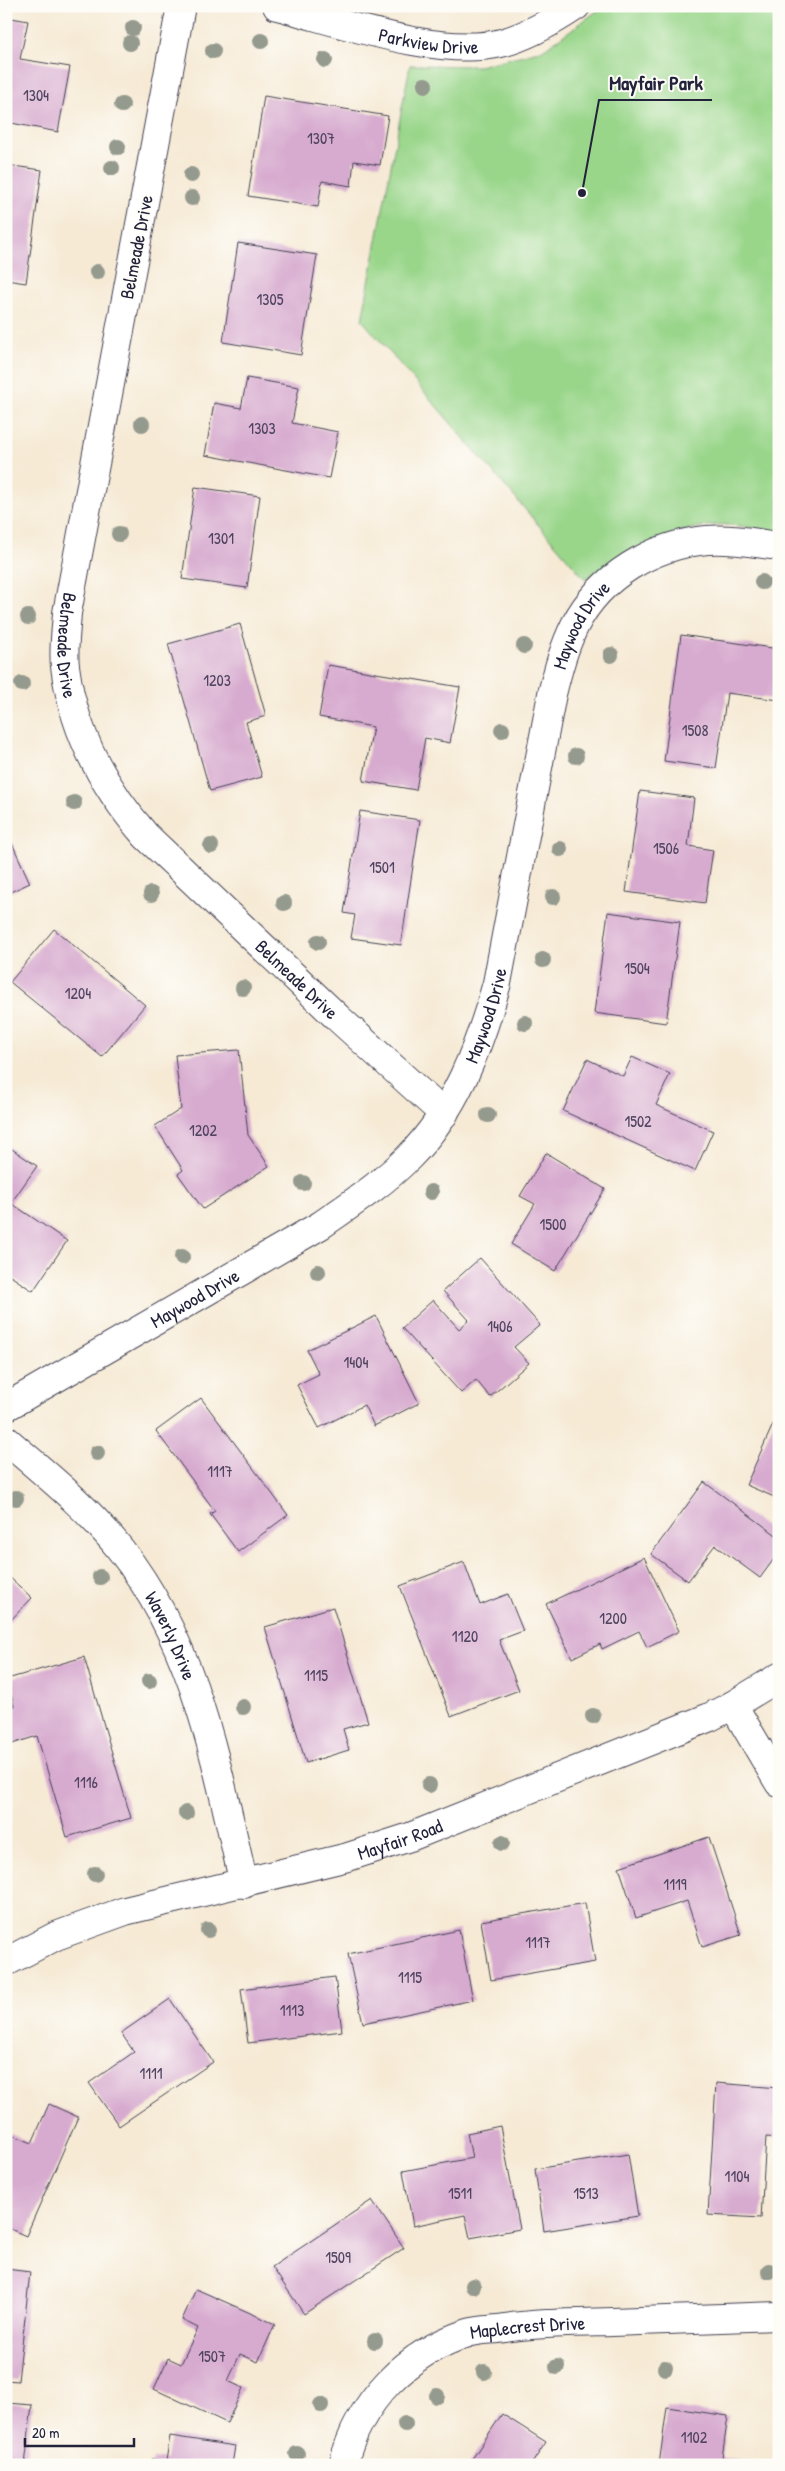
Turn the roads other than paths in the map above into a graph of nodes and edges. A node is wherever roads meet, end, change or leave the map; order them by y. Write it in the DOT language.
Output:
graph roads {
  1 [pos="181,6"];
  2 [pos="277,6"];
  3 [pos="576,6"];
  4 [pos="779,546"];
  5 [pos="444,1114"];
  6 [pos="6,1406"];
  7 [pos="6,1440"];
  8 [pos="779,1677"];
  9 [pos="733,1705"];
  10 [pos="779,1783"];
  11 [pos="244,1884"];
  12 [pos="6,1962"];
  13 [pos="779,2316"];
  14 [pos="343,2465"];
  1 -- 5 [label="street, Belmeade Drive"];
  2 -- 3 [label="street, Parkview Drive"];
  4 -- 5 [label="street, Maywood Drive"];
  5 -- 6 [label="street, Maywood Drive"];
  7 -- 11 [label="street, Waverly Drive"];
  8 -- 9 [label="street, Mayfair Road"];
  9 -- 10 [label="street"];
  9 -- 11 [label="street, Mayfair Road"];
  11 -- 12 [label="street, Mayfair Road"];
  13 -- 14 [label="street, Maplecrest Drive"];
}
